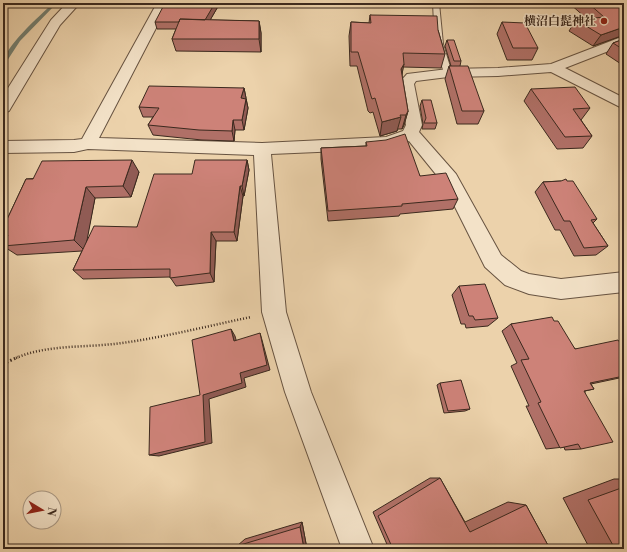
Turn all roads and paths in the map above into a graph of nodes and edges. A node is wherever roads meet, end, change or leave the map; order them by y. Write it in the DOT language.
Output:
graph roads {
  1 [pos="74,3"];
  2 [pos="163,3"];
  3 [pos="436,3"];
  4 [pos="624,40"];
  5 [pos="554,68"];
  6 [pos="448,72"];
  7 [pos="624,104"];
  8 [pos="3,108"];
  9 [pos="410,135"];
  10 [pos="88,142"];
  11 [pos="3,147"];
  12 [pos="262,149"];
  13 [pos="624,282"];
  14 [pos="274,312"];
  15 [pos="3,364"];
  16 [pos="358,549"];
  1 -- 8 [label="street"];
  2 -- 10 [label="street"];
  3 -- 6 [label="lane"];
  4 -- 5 [label="street"];
  5 -- 6 [label="street"];
  5 -- 7 [label="street"];
  6 -- 9 [label="street"];
  9 -- 12 [label="street"];
  9 -- 13 [label="street"];
  10 -- 11 [label="street"];
  10 -- 12 [label="street"];
  12 -- 14 [label="street"];
  14 -- 15 [label="path"];
  14 -- 16 [label="street"];
}
